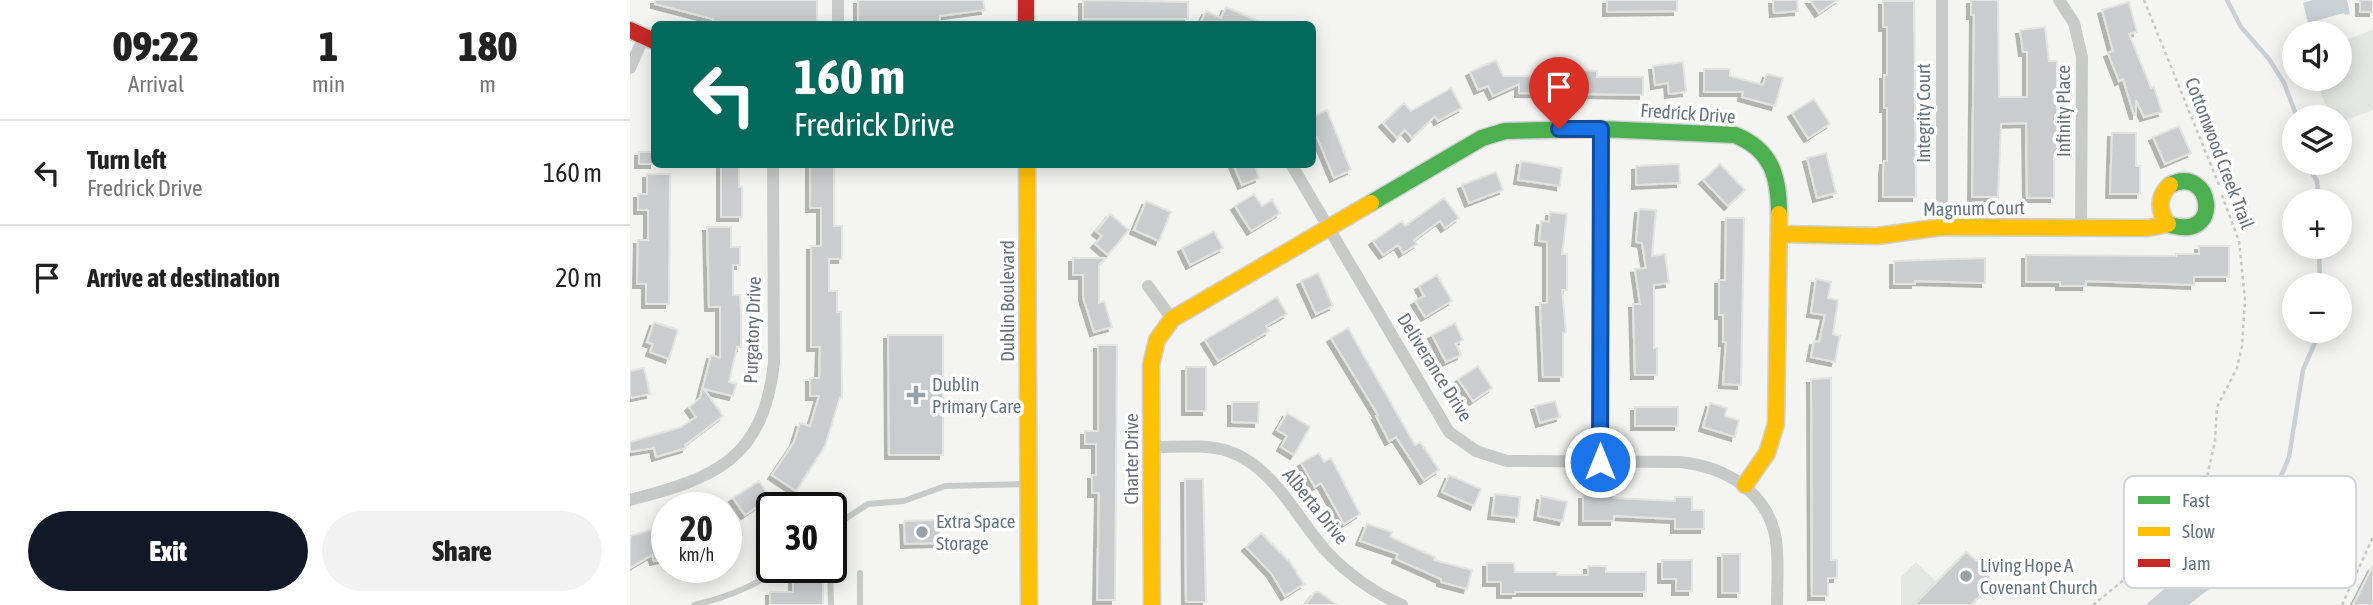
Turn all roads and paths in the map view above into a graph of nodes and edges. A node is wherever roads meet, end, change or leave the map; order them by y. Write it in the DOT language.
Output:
graph roads {
  1 [pos="838,0"];
  2 [pos="1026,0"];
  3 [pos="1942,0"];
  4 [pos="2059,0"];
  5 [pos="2144,0"];
  6 [pos="838,21"];
  7 [pos="1026,21"];
  8 [pos="643,36"];
  9 [pos="630,68"];
  10 [pos="1601,129"];
  11 [pos="773,168"];
  12 [pos="1027,168"];
  13 [pos="1293,168"];
  14 [pos="2213,171"];
  15 [pos="2204,175"];
  16 [pos="2168,224"];
  17 [pos="1942,227"];
  18 [pos="1328,228"];
  19 [pos="2081,228"];
  20 [pos="1780,234"];
  21 [pos="1148,286"];
  22 [pos="1172,319"];
  23 [pos="1153,447"];
  24 [pos="1600,462"];
  25 [pos="2207,476"];
  26 [pos="1029,484"];
  27 [pos="1745,485"];
  28 [pos="630,500"];
  29 [pos="847,517"];
  30 [pos="2373,537"];
  31 [pos="860,573"];
  32 [pos="2356,574"];
  33 [pos="2124,579"];
  34 [pos="757,583"];
  35 [pos="830,583"];
  36 [pos="2350,588"];
  37 [pos="694,605"];
  38 [pos="831,605"];
  39 [pos="860,605"];
  40 [pos="1029,605"];
  41 [pos="1152,605"];
  42 [pos="1402,605"];
  43 [pos="1777,605"];
  44 [pos="2093,605"];
  45 [pos="2342,605"];
  1 -- 6 [label="street"];
  2 -- 7 [label="street"];
  3 -- 17 [label="street, Integrity Court"];
  4 -- 19 [label="street, Infinity Place"];
  5 -- 14 [label="path, Cottonwood Creek Trail"];
  8 -- 9 [label="street"];
  10 -- 18 [label="street, Fredrick Drive"];
  10 -- 20 [label="street, Fredrick Drive"];
  10 -- 24 [label="street"];
  11 -- 28 [label="street, Purgatory Drive"];
  12 -- 26 [label="street, Dublin Boulevard"];
  13 -- 18 [label="street, Deliverance Drive"];
  14 -- 15 [label="path"];
  14 -- 25 [label="path, Cottonwood Creek Trail"];
  16 -- 19 [label="street, Magnum Court"];
  17 -- 19 [label="street, Magnum Court"];
  17 -- 20 [label="street, Magnum Court"];
  18 -- 22 [label="street, Charter Drive"];
  18 -- 24 [label="street, Deliverance Drive"];
  20 -- 27 [label="street, Fredrick Drive"];
  21 -- 22 [label="street"];
  22 -- 23 [label="street, Charter Drive"];
  23 -- 41 [label="street, Charter Drive"];
  23 -- 42 [label="street, Alberta Drive"];
  24 -- 27 [label="street, Deliverance Drive"];
  26 -- 29 [label="lane"];
  26 -- 40 [label="street, Dublin Boulevard"];
  27 -- 43 [label="street, Deliverance Drive"];
  30 -- 32 [label="path"];
  31 -- 39 [label="lane"];
  33 -- 44 [label="path, Cottonwood Creek Trail"];
  34 -- 37 [label="lane"];
  35 -- 38 [label="lane"];
  36 -- 45 [label="path"];
}
